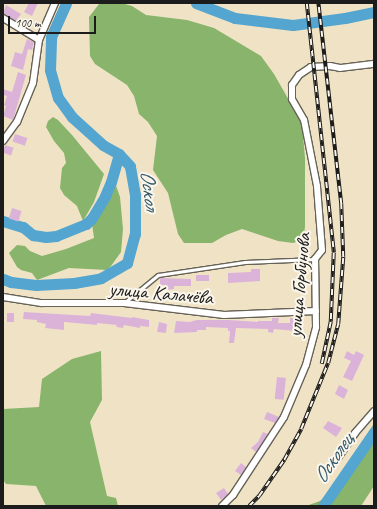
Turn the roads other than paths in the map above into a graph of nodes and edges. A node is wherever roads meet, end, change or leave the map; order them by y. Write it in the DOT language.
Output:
graph roads {
  1 [pos="55,3"];
  2 [pos="3,18"];
  3 [pos="39,40"];
  4 [pos="374,64"];
  5 [pos="3,141"];
  6 [pos="315,259"];
  7 [pos="3,297"];
  8 [pos="124,303"];
  9 [pos="316,311"];
  10 [pos="303,348"];
  11 [pos="310,349"];
  12 [pos="374,411"];
  13 [pos="335,462"];
  14 [pos="222,506"];
  1 -- 3 [label="street"];
  2 -- 3 [label="street"];
  3 -- 5 [label="street"];
  4 -- 6 [label="street, улица Горбунова"];
  6 -- 8 [label="lane"];
  6 -- 9 [label="street, улица Горбунова"];
  7 -- 8 [label="street, улица Калачёва"];
  8 -- 9 [label="street, улица Калачёва"];
  9 -- 11 [label="street, улица Горбунова"];
  10 -- 11 [label="street"];
  11 -- 14 [label="street, улица Горбунова"];
  12 -- 13 [label="street"];
}
